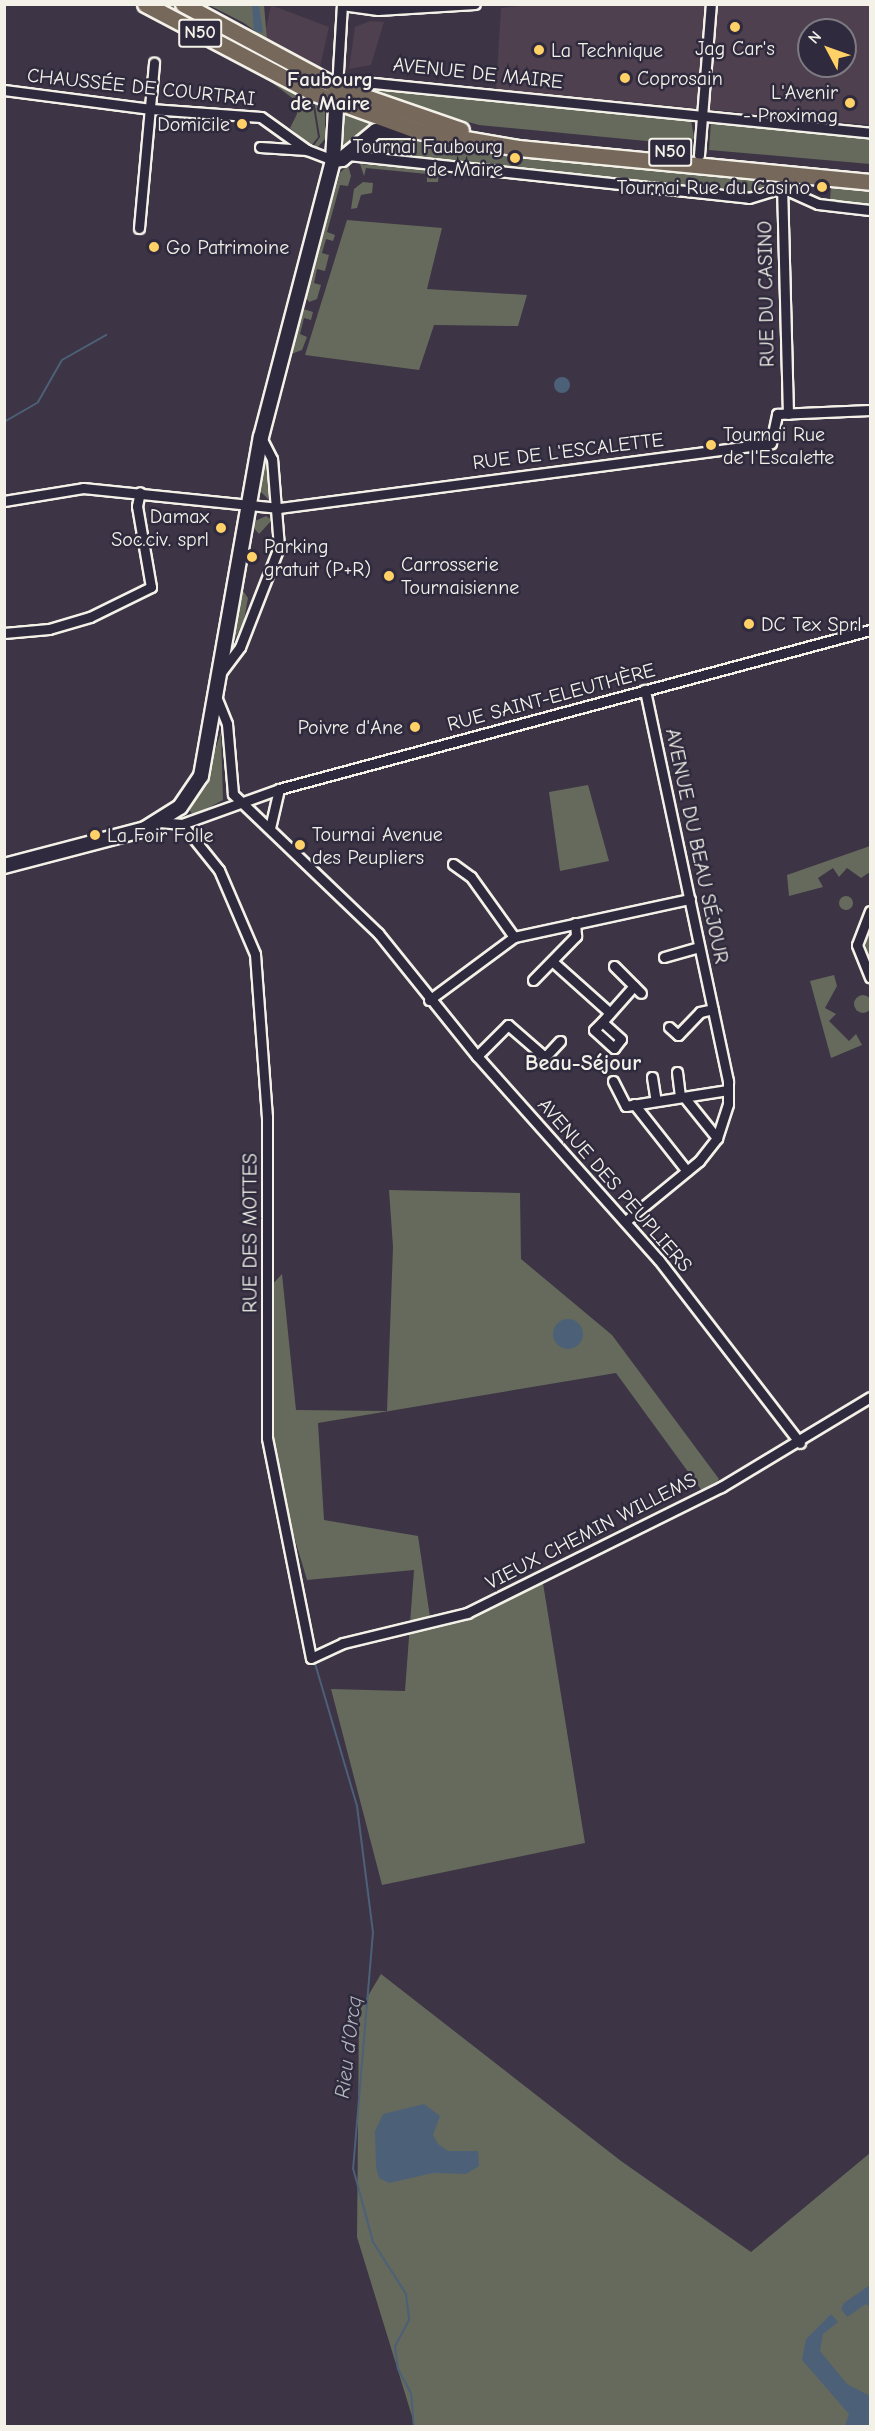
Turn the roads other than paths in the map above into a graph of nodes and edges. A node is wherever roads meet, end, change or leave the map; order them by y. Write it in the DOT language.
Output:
graph roads {
  1 [pos="145,4"];
  2 [pos="183,4"];
  3 [pos="475,4"];
  4 [pos="711,4"];
  5 [pos="342,5"];
  6 [pos="154,63"];
  7 [pos="337,87"];
  8 [pos="4,90"];
  9 [pos="337,103"];
  10 [pos="151,110"];
  11 [pos="704,116"];
  12 [pos="419,130"];
  13 [pos="870,133"];
  14 [pos="260,147"];
  15 [pos="307,150"];
  16 [pos="348,155"];
  17 [pos="699,155"];
  18 [pos="333,159"];
  19 [pos="870,172"];
  20 [pos="783,181"];
  21 [pos="870,182"];
  22 [pos="870,210"];
  23 [pos="139,228"];
  24 [pos="870,411"];
  25 [pos="788,414"];
  26 [pos="261,437"];
  27 [pos="140,492"];
  28 [pos="4,501"];
  29 [pos="248,506"];
  30 [pos="279,508"];
  31 [pos="870,630"];
  32 [pos="4,633"];
  33 [pos="222,670"];
  34 [pos="645,690"];
  35 [pos="218,699"];
  36 [pos="279,789"];
  37 [pos="241,801"];
  38 [pos="159,822"];
  39 [pos="182,824"];
  40 [pos="270,828"];
  41 [pos="453,864"];
  42 [pos="4,866"];
  43 [pos="690,899"];
  44 [pos="870,911"];
  45 [pos="575,923"];
  46 [pos="514,937"];
  47 [pos="699,947"];
  48 [pos="664,957"];
  49 [pos="553,962"];
  50 [pos="614,966"];
  51 [pos="870,978"];
  52 [pos="533,980"];
  53 [pos="429,1000"];
  54 [pos="713,1009"];
  55 [pos="610,1013"];
  56 [pos="602,1022"];
  57 [pos="669,1027"];
  58 [pos="560,1041"];
  59 [pos="477,1056"];
  60 [pos="677,1072"];
  61 [pos="652,1077"];
  62 [pos="613,1082"];
  63 [pos="728,1090"];
  64 [pos="682,1097"];
  65 [pos="656,1101"];
  66 [pos="634,1104"];
  67 [pos="717,1138"];
  68 [pos="687,1172"];
  69 [pos="627,1220"];
  70 [pos="870,1397"];
  71 [pos="800,1443"];
  72 [pos="311,1658"];
  1 -- 9 [label="main road, N50"];
  2 -- 7 [label="main road, N50"];
  3 -- 5 [label="street"];
  4 -- 11 [label="street"];
  5 -- 7 [label="street"];
  6 -- 10 [label="street"];
  7 -- 9 [label="main road"];
  7 -- 11 [label="street, AVENUE DE MAIRE"];
  7 -- 17 [label="main road, N50"];
  8 -- 10 [label="street, CHAUSSÉE DE COURTRAI"];
  9 -- 12 [label="main road, N50"];
  9 -- 18 [label="main road"];
  10 -- 15 [label="street, CHAUSSÉE DE COURTRAI"];
  10 -- 23 [label="street"];
  11 -- 13 [label="street, AVENUE DE MAIRE"];
  11 -- 17 [label="street"];
  12 -- 16 [label="main road"];
  12 -- 20 [label="main road, N50"];
  14 -- 15 [label="street"];
  15 -- 18 [label="street, CHAUSSÉE DE COURTRAI"];
  16 -- 18 [label="main road"];
  16 -- 20 [label="street"];
  17 -- 19 [label="main road, N50"];
  18 -- 26 [label="main road"];
  20 -- 21 [label="main road, N50"];
  20 -- 22 [label="street"];
  20 -- 25 [label="street, RUE DU CASINO"];
  24 -- 25 [label="street"];
  25 -- 30 [label="street, RUE DE L'ESCALETTE"];
  26 -- 29 [label="main road"];
  26 -- 30 [label="street"];
  27 -- 28 [label="street, RUE DE L'ESCALETTE"];
  27 -- 29 [label="street, RUE DE L'ESCALETTE"];
  27 -- 32 [label="street"];
  29 -- 30 [label="street, RUE DE L'ESCALETTE"];
  29 -- 33 [label="main road"];
  30 -- 33 [label="street"];
  31 -- 34 [label="street, RUE SAINT-ELEUTHÈRE"];
  33 -- 35 [label="main road"];
  34 -- 36 [label="street, RUE SAINT-ELEUTHÈRE"];
  34 -- 43 [label="street, AVENUE DU BEAU SÉJOUR"];
  35 -- 37 [label="street, AVENUE DES PEUPLIERS"];
  35 -- 38 [label="main road"];
  36 -- 37 [label="street, RUE SAINT-ELEUTHÈRE"];
  36 -- 40 [label="street"];
  37 -- 39 [label="street, RUE SAINT-ELEUTHÈRE"];
  37 -- 40 [label="street, AVENUE DES PEUPLIERS"];
  38 -- 39 [label="street"];
  38 -- 42 [label="main road"];
  39 -- 72 [label="street, RUE DES MOTTES"];
  40 -- 53 [label="street, AVENUE DES PEUPLIERS"];
  41 -- 46 [label="street"];
  43 -- 45 [label="street"];
  43 -- 47 [label="street, AVENUE DU BEAU SÉJOUR"];
  44 -- 51 [label="street"];
  45 -- 46 [label="street"];
  45 -- 49 [label="street"];
  46 -- 53 [label="street"];
  47 -- 48 [label="street"];
  47 -- 54 [label="street, AVENUE DU BEAU SÉJOUR"];
  49 -- 52 [label="street"];
  49 -- 55 [label="street"];
  50 -- 55 [label="street"];
  53 -- 59 [label="street, AVENUE DES PEUPLIERS"];
  54 -- 57 [label="street"];
  54 -- 63 [label="street, AVENUE DU BEAU SÉJOUR"];
  55 -- 56 [label="street"];
  58 -- 59 [label="street"];
  59 -- 69 [label="street, AVENUE DES PEUPLIERS"];
  60 -- 64 [label="street"];
  61 -- 65 [label="street"];
  62 -- 66 [label="street"];
  63 -- 64 [label="street"];
  63 -- 67 [label="street, AVENUE DU BEAU SÉJOUR"];
  64 -- 65 [label="street"];
  64 -- 67 [label="street"];
  65 -- 66 [label="street"];
  66 -- 68 [label="street"];
  67 -- 68 [label="street, AVENUE DU BEAU SÉJOUR"];
  68 -- 69 [label="street, AVENUE DU BEAU SÉJOUR"];
  69 -- 71 [label="street, AVENUE DES PEUPLIERS"];
  70 -- 71 [label="street, VIEUX CHEMIN WILLEMS"];
  71 -- 72 [label="street, VIEUX CHEMIN WILLEMS"];
}
